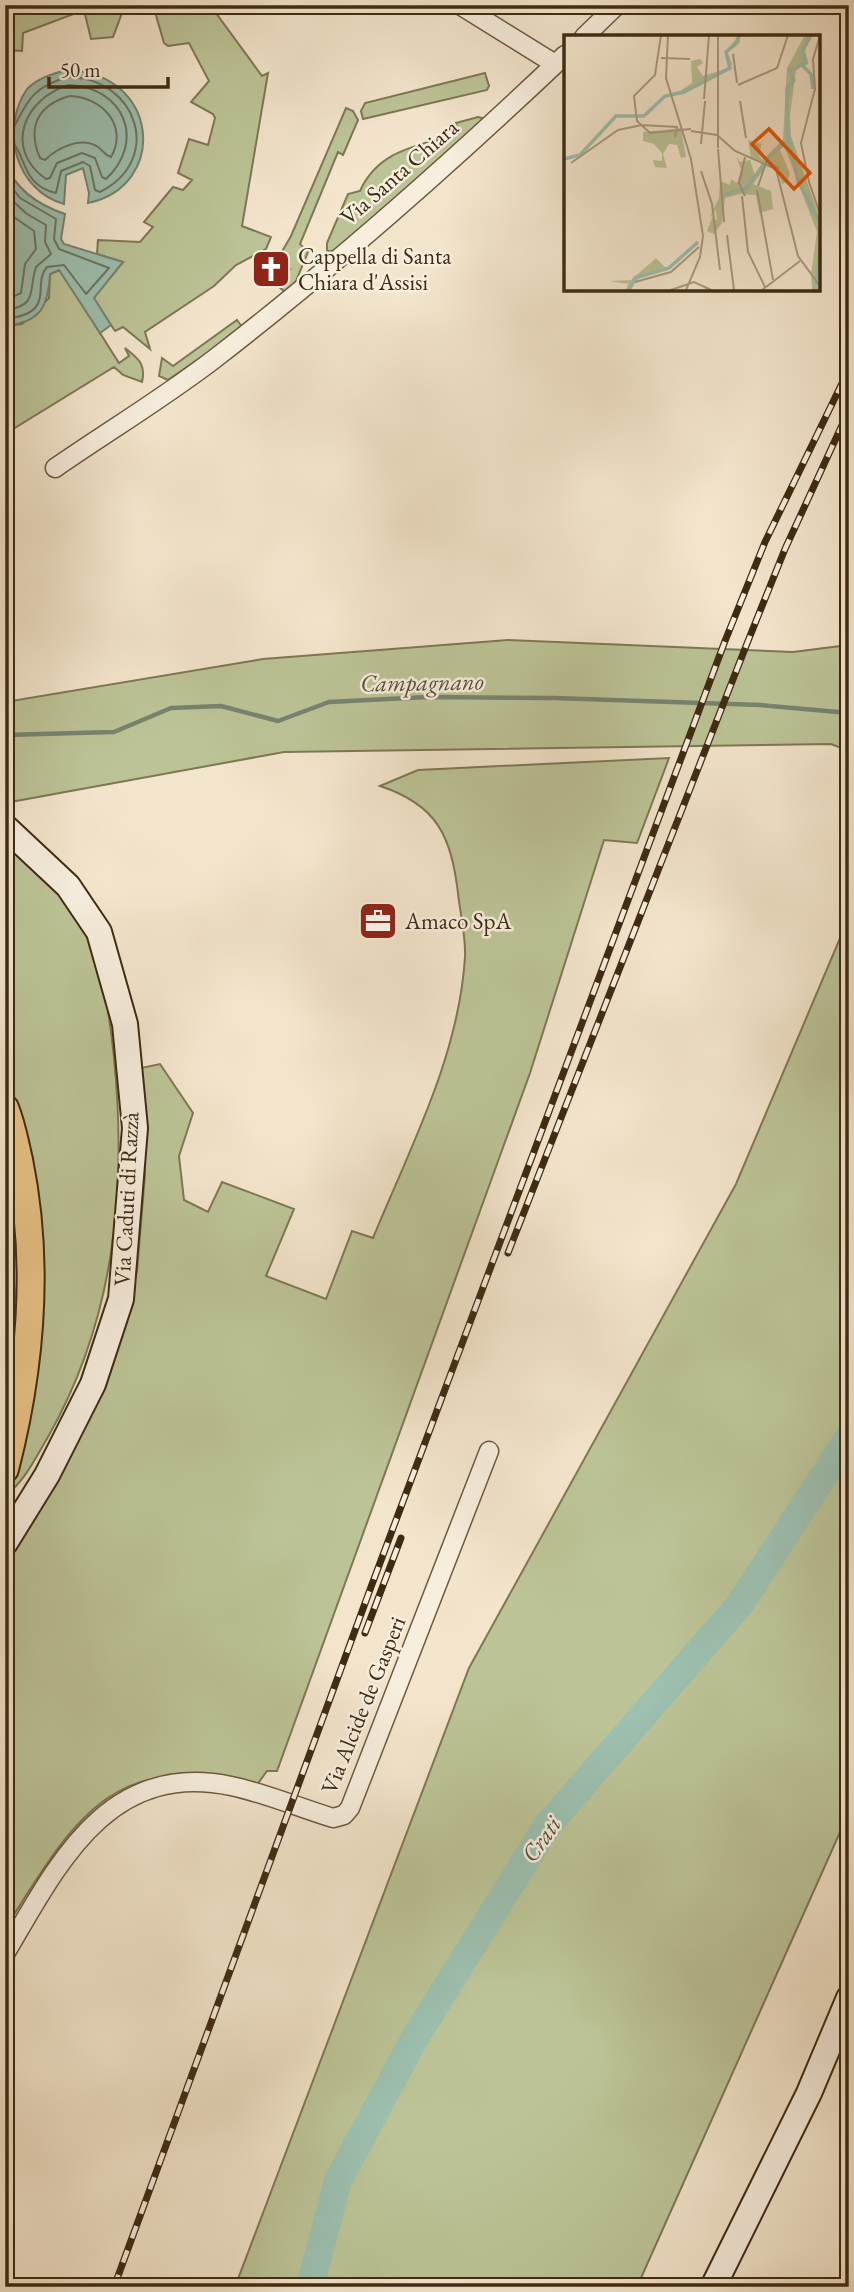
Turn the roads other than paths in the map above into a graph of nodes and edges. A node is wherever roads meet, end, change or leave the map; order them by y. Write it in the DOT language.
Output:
graph roads {
  1 [pos="460,5"];
  2 [pos="617,5"];
  3 [pos="586,35"];
  4 [pos="560,59"];
  5 [pos="55,468"];
  6 [pos="5,827"];
  7 [pos="5,1108"];
  8 [pos="32,1283"];
  9 [pos="5,1388"];
  10 [pos="489,1451"];
  11 [pos="5,1469"];
  12 [pos="5,1543"];
  13 [pos="5,1954"];
  14 [pos="849,1998"];
  15 [pos="713,2287"];
  1 -- 4 [label="street"];
  2 -- 3 [label="street"];
  4 -- 5 [label="street, Via Santa Chiara"];
  6 -- 12 [label="street, Via Caduti di Razzà"];
  7 -- 8 [label="main road"];
  8 -- 9 [label="main road"];
  8 -- 11 [label="main road"];
  10 -- 13 [label="street, Via Alcide de Gasperi"];
  14 -- 15 [label="street"];
}
